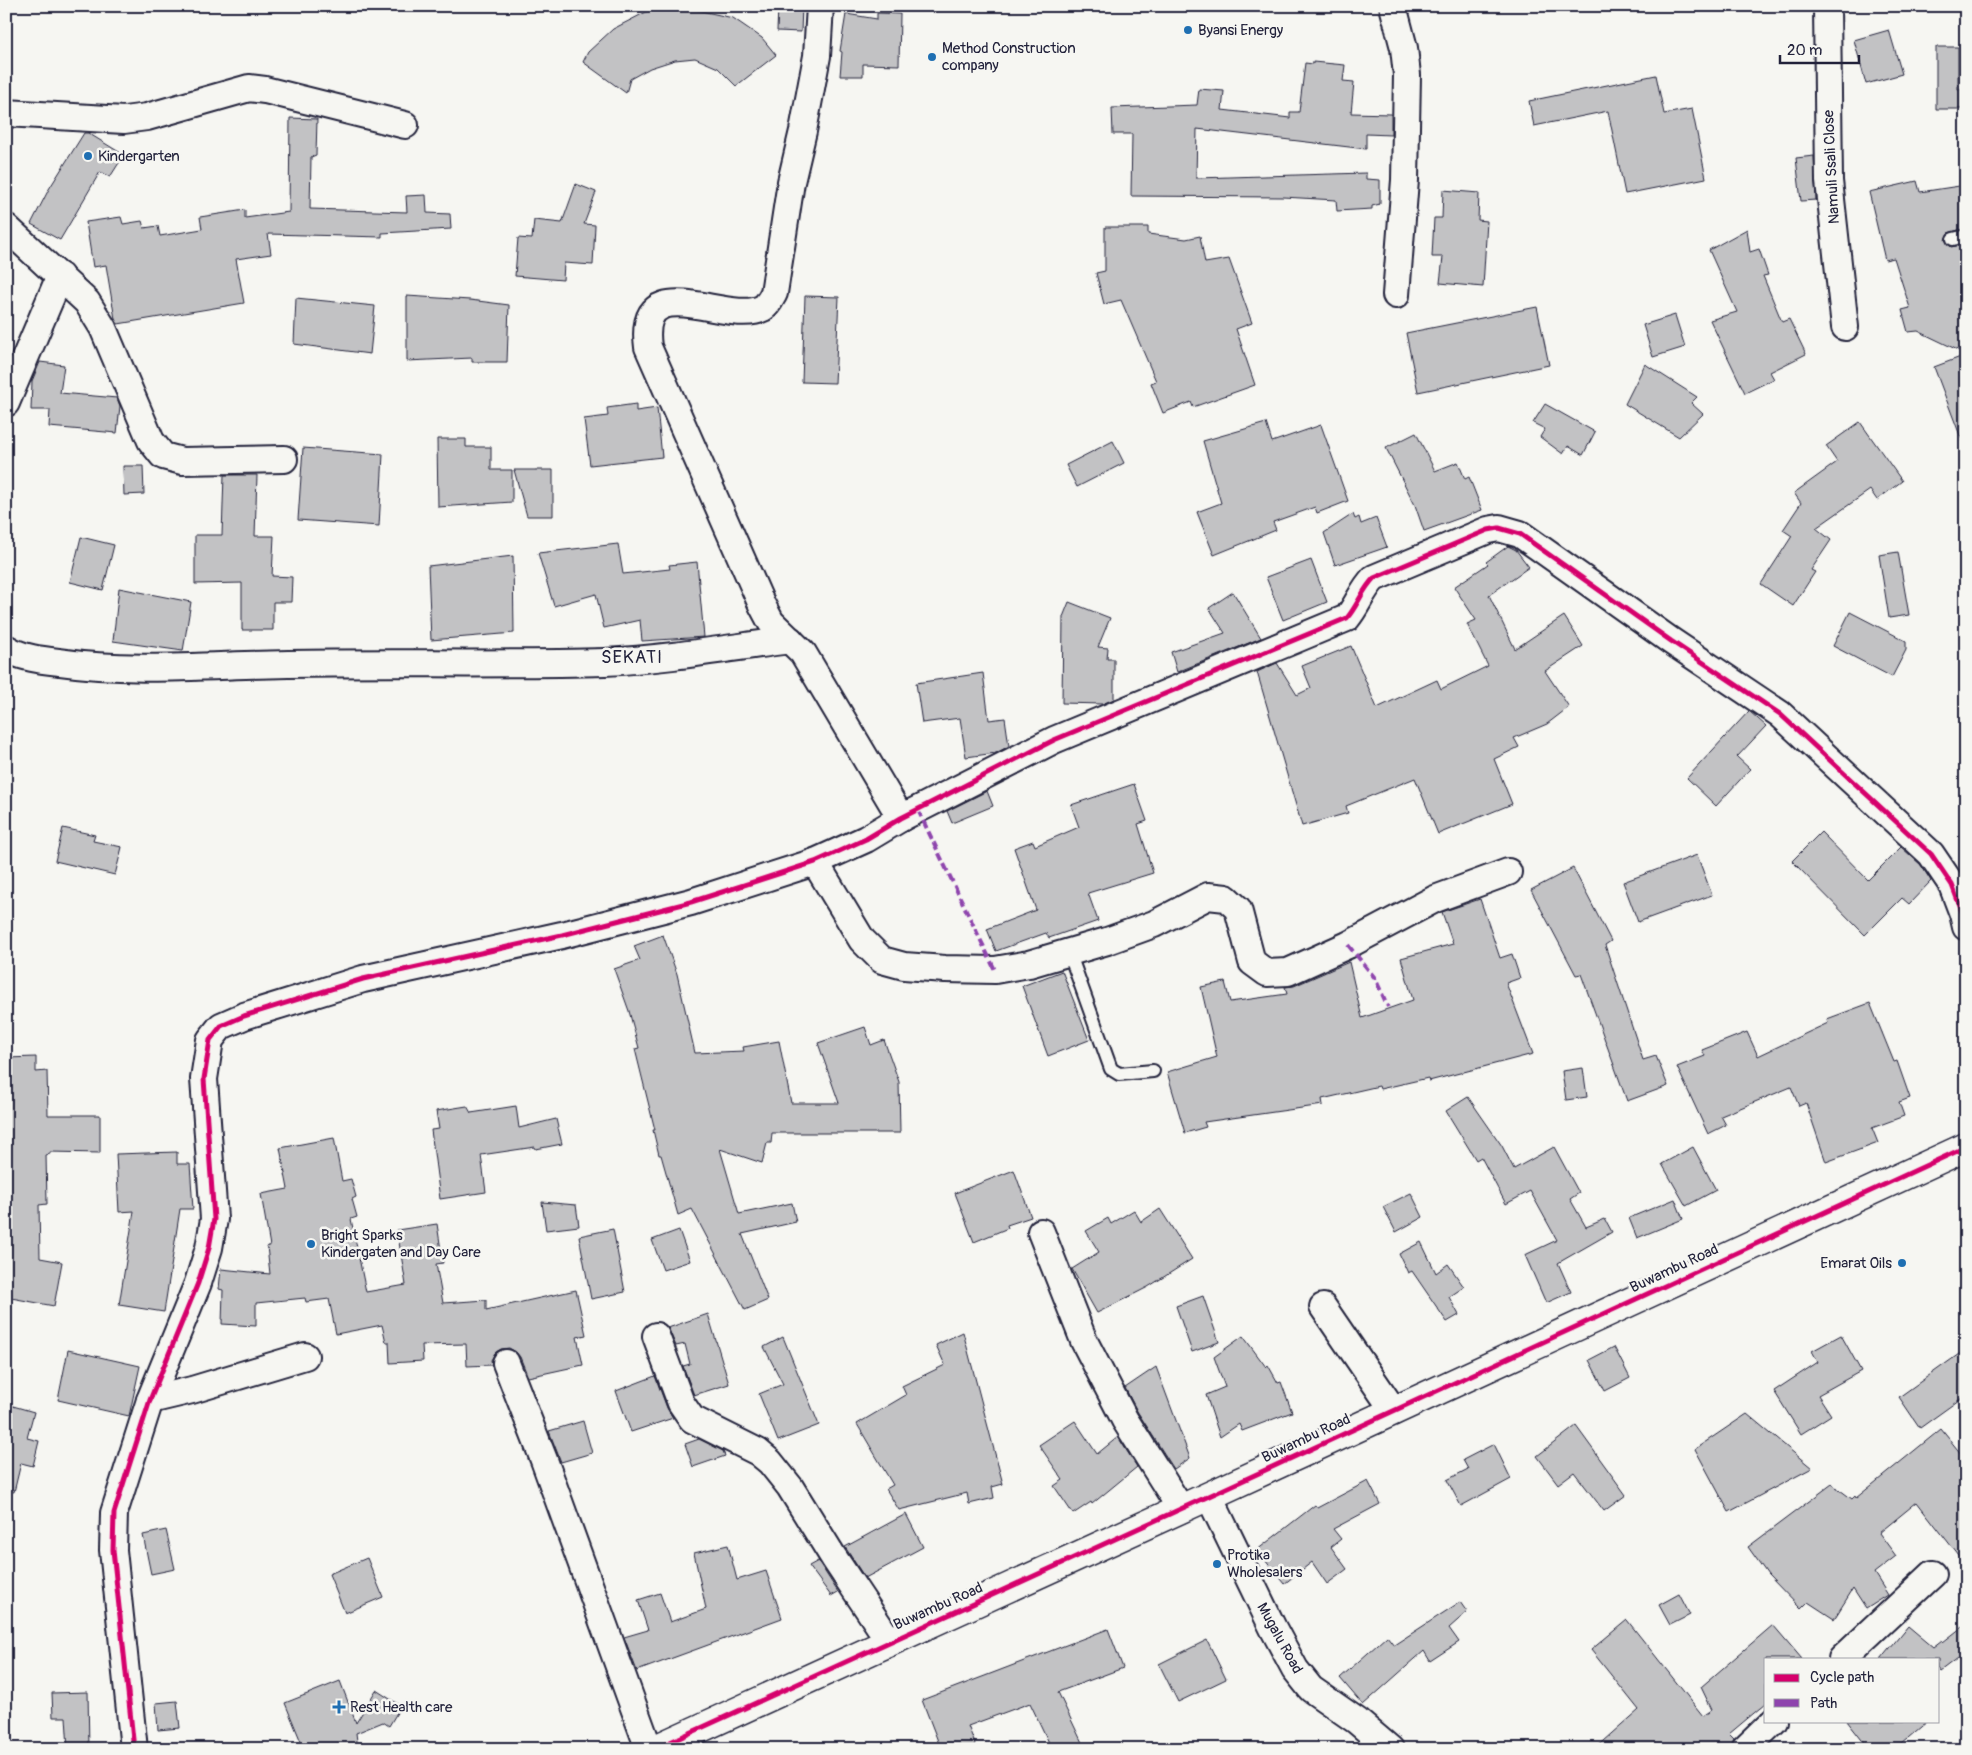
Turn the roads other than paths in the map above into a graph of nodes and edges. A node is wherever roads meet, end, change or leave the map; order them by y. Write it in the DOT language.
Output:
graph roads {
  1 [pos="820,6"];
  2 [pos="1392,6"];
  3 [pos="1827,6"];
  4 [pos="6,113"];
  5 [pos="405,125"];
  6 [pos="6,227"];
  7 [pos="60,276"];
  8 [pos="1396,295"];
  9 [pos="1846,327"];
  10 [pos="6,403"];
  11 [pos="284,460"];
  12 [pos="790,640"];
  13 [pos="6,648"];
  14 [pos="901,818"];
  15 [pos="815,862"];
  16 [pos="1508,872"];
  17 [pos="1966,928"];
  18 [pos="1070,952"];
  19 [pos="1153,1071"];
  20 [pos="1966,1147"];
  21 [pos="1041,1232"];
  22 [pos="1323,1307"];
  23 [pos="656,1336"];
  24 [pos="305,1356"];
  25 [pos="506,1363"];
  26 [pos="150,1400"];
  27 [pos="1394,1411"];
  28 [pos="1209,1496"];
  29 [pos="1181,1509"];
  30 [pos="1932,1574"];
  31 [pos="890,1642"];
  32 [pos="1843,1658"];
  33 [pos="1773,1722"];
  34 [pos="134,1749"];
  35 [pos="649,1749"];
  36 [pos="655,1749"];
  37 [pos="1390,1749"];
  38 [pos="1745,1749"];
  1 -- 12 [label="street"];
  2 -- 8 [label="street"];
  3 -- 9 [label="street, Namuli Ssali Close"];
  4 -- 5 [label="street"];
  6 -- 7 [label="street"];
  7 -- 10 [label="street"];
  7 -- 11 [label="street"];
  12 -- 13 [label="street"];
  12 -- 14 [label="street"];
  14 -- 15 [label="street"];
  14 -- 17 [label="street"];
  15 -- 18 [label="street"];
  15 -- 26 [label="street"];
  16 -- 18 [label="street"];
  18 -- 19 [label="lane"];
  20 -- 27 [label="street, Buwambu Road"];
  21 -- 29 [label="street"];
  22 -- 27 [label="street"];
  23 -- 31 [label="street"];
  24 -- 26 [label="street"];
  25 -- 35 [label="street"];
  26 -- 34 [label="street"];
  27 -- 28 [label="street, Buwambu Road"];
  28 -- 29 [label="street, Buwambu Road"];
  28 -- 37 [label="street, Mugalu Road"];
  29 -- 31 [label="street, Buwambu Road"];
  30 -- 32 [label="street"];
  31 -- 36 [label="street, Buwambu Road"];
  33 -- 38 [label="street"];
}
